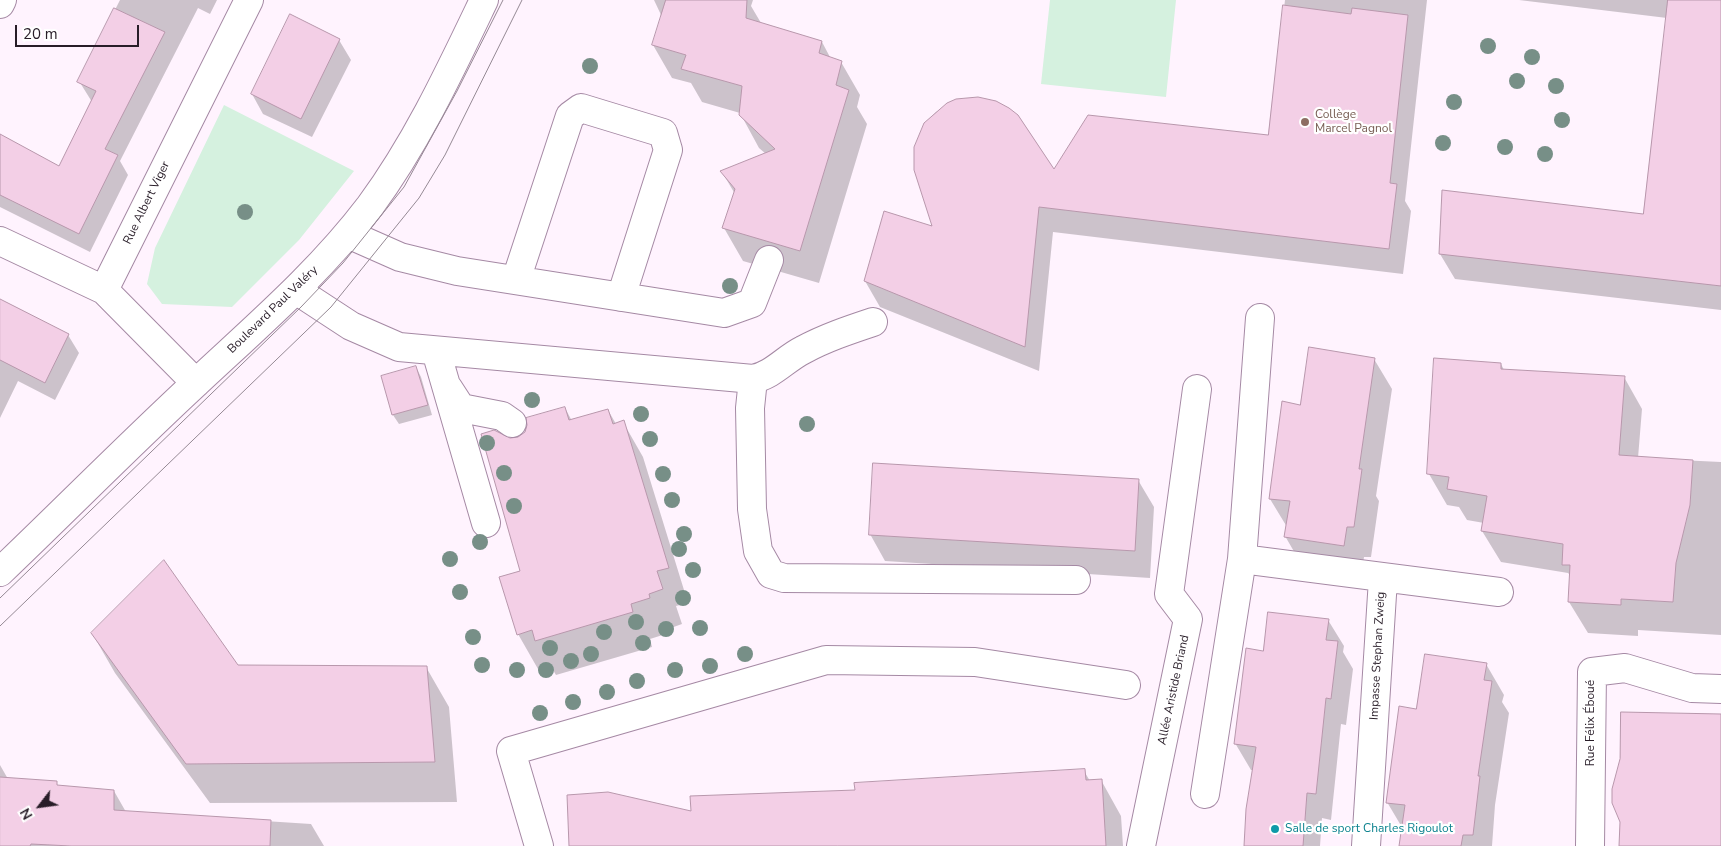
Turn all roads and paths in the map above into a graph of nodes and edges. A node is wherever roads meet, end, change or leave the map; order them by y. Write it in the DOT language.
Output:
graph roads {
  1 [pos="2,0"];
  2 [pos="249,0"];
  3 [pos="484,0"];
  4 [pos="0,4"];
  5 [pos="348,234"];
  6 [pos="0,241"];
  7 [pos="769,260"];
  8 [pos="516,280"];
  9 [pos="104,290"];
  10 [pos="296,290"];
  11 [pos="622,296"];
  12 [pos="1260,318"];
  13 [pos="873,322"];
  14 [pos="436,350"];
  15 [pos="753,379"];
  16 [pos="196,383"];
  17 [pos="447,387"];
  18 [pos="1197,389"];
  19 [pos="512,423"];
  20 [pos="486,523"];
  21 [pos="1242,559"];
  22 [pos="0,572"];
  23 [pos="1383,579"];
  24 [pos="1076,580"];
  25 [pos="1499,592"];
  26 [pos="1126,685"];
  27 [pos="1721,689"];
  28 [pos="1205,794"];
  29 [pos="539,846"];
  30 [pos="1141,846"];
  31 [pos="1366,846"];
  32 [pos="1590,846"];
  1 -- 4 [label="street"];
  2 -- 9 [label="street, Rue Albert Viger"];
  3 -- 5 [label="street, Boulevard Paul Valéry"];
  5 -- 8 [label="street"];
  5 -- 10 [label="street, Boulevard Paul Valéry"];
  6 -- 9 [label="street"];
  7 -- 11 [label="street"];
  8 -- 11 [label="street"];
  8 -- 11 [label="street"];
  9 -- 16 [label="street"];
  10 -- 14 [label="street"];
  10 -- 16 [label="street, Boulevard Paul Valéry"];
  12 -- 21 [label="street"];
  13 -- 15 [label="street"];
  14 -- 15 [label="street"];
  14 -- 17 [label="street"];
  15 -- 24 [label="street"];
  16 -- 22 [label="street, Boulevard Paul Valéry"];
  17 -- 19 [label="street"];
  17 -- 20 [label="street"];
  18 -- 30 [label="street, Allée Aristide Briand"];
  21 -- 23 [label="street, Impasse Stephan Zweig"];
  21 -- 28 [label="street"];
  23 -- 25 [label="street"];
  23 -- 31 [label="street, Impasse Stephan Zweig"];
  26 -- 29 [label="street"];
  27 -- 32 [label="street, Rue Félix Éboué"];
}
